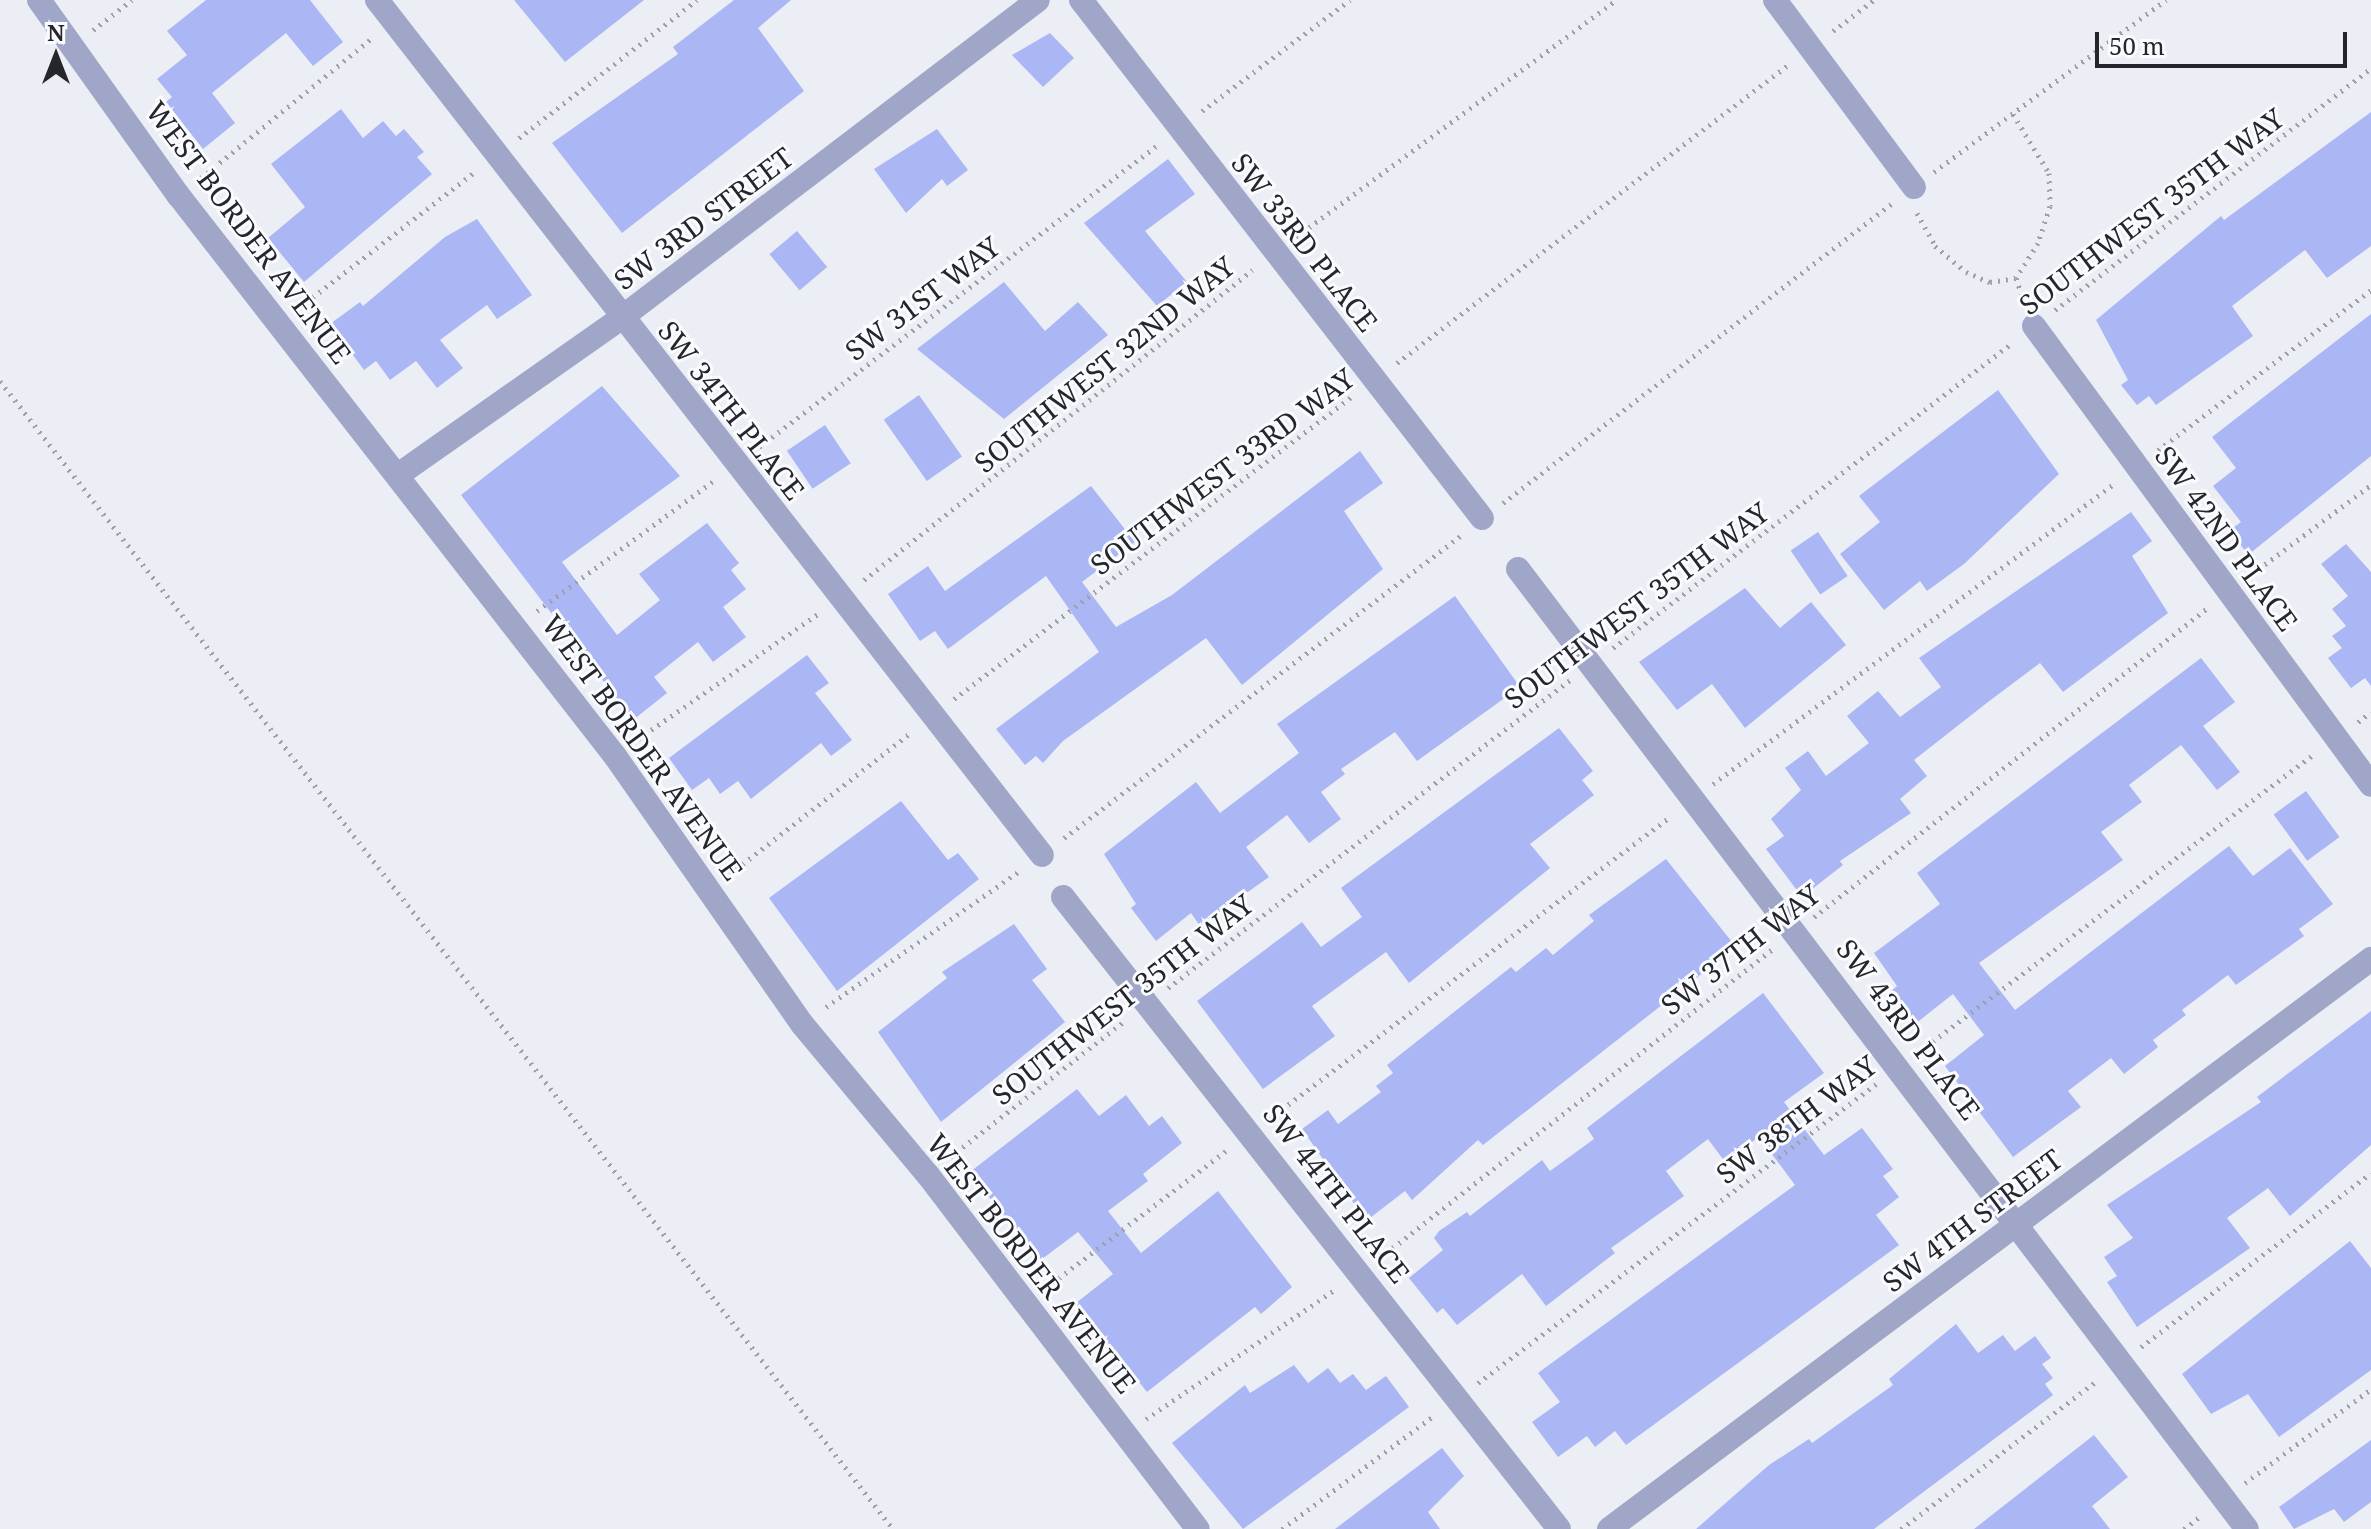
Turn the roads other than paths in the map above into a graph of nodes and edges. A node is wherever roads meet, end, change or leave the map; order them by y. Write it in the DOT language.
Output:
graph roads {
  1 [pos="39,0"];
  2 [pos="377,0"];
  3 [pos="1038,0"];
  4 [pos="1081,0"];
  5 [pos="1775,0"];
  6 [pos="1914,187"];
  7 [pos="621,318"];
  8 [pos="2034,326"];
  9 [pos="398,475"];
  10 [pos="1482,518"];
  11 [pos="1518,569"];
  12 [pos="2371,785"];
  13 [pos="1042,855"];
  14 [pos="1063,897"];
  15 [pos="2371,959"];
  16 [pos="2019,1222"];
  17 [pos="1198,1529"];
  18 [pos="1559,1529"];
  19 [pos="1609,1529"];
  20 [pos="2247,1529"];
  1 -- 9 [label="street, WEST BORDER AVENUE"];
  2 -- 7 [label="street, SW 34TH PLACE"];
  3 -- 7 [label="street, SW 3RD STREET"];
  4 -- 10 [label="street, SW 33RD PLACE"];
  5 -- 6 [label="street"];
  7 -- 9 [label="street, SW 3RD STREET"];
  7 -- 13 [label="street, SW 34TH PLACE"];
  8 -- 12 [label="street, SW 42ND PLACE"];
  9 -- 17 [label="street, WEST BORDER AVENUE"];
  11 -- 16 [label="street, SW 43RD PLACE"];
  14 -- 18 [label="street, SW 44TH PLACE"];
  15 -- 16 [label="street, SW 4TH STREET"];
  16 -- 19 [label="street, SW 4TH STREET"];
  16 -- 20 [label="street, SW 43RD PLACE"];
}
